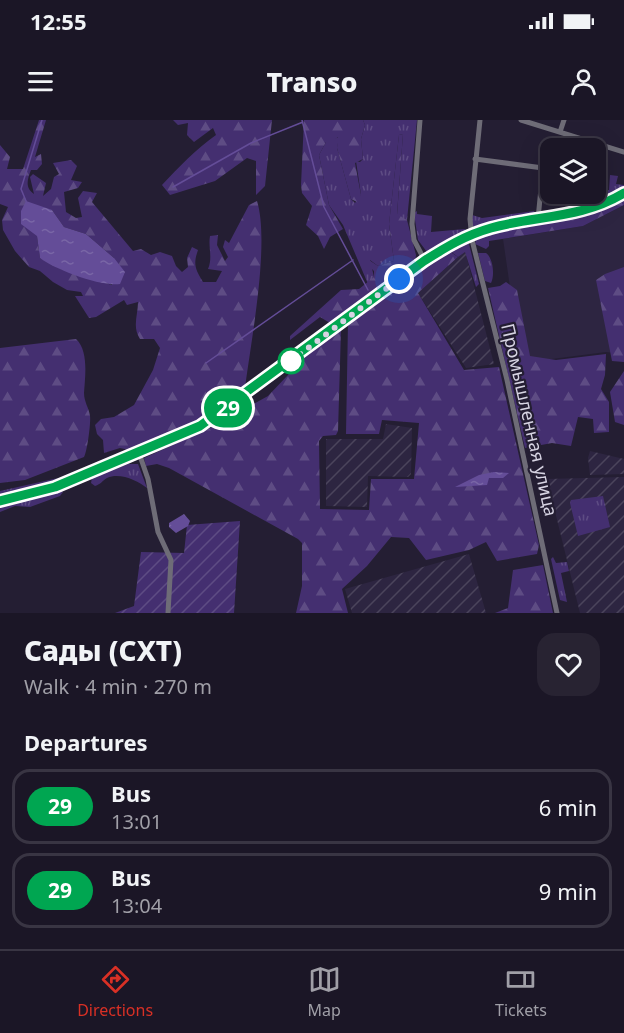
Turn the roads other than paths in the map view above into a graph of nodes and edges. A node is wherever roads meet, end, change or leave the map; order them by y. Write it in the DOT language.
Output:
graph roads {
  1 [pos="420,120"];
  2 [pos="480,120"];
  3 [pos="521,120"];
  4 [pos="564,120"];
  5 [pos="560,132"];
  6 [pos="624,152"];
  7 [pos="475,159"];
  8 [pos="624,193"];
  9 [pos="538,219"];
  10 [pos="471,235"];
  11 [pos="424,261"];
  12 [pos="139,453"];
  13 [pos="0,501"];
  14 [pos="168,613"];
  15 [pos="557,613"];
  1 -- 11 [label="street"];
  2 -- 7 [label="street, Промышленная улица"];
  3 -- 5 [label="street"];
  4 -- 5 [label="street"];
  5 -- 6 [label="street"];
  7 -- 9 [label="street"];
  7 -- 10 [label="street, Промышленная улица"];
  8 -- 9 [label="main road"];
  9 -- 10 [label="main road"];
  10 -- 11 [label="main road"];
  10 -- 15 [label="street, Промышленная улица"];
  11 -- 12 [label="main road"];
  12 -- 13 [label="main road"];
  12 -- 14 [label="street"];
}
